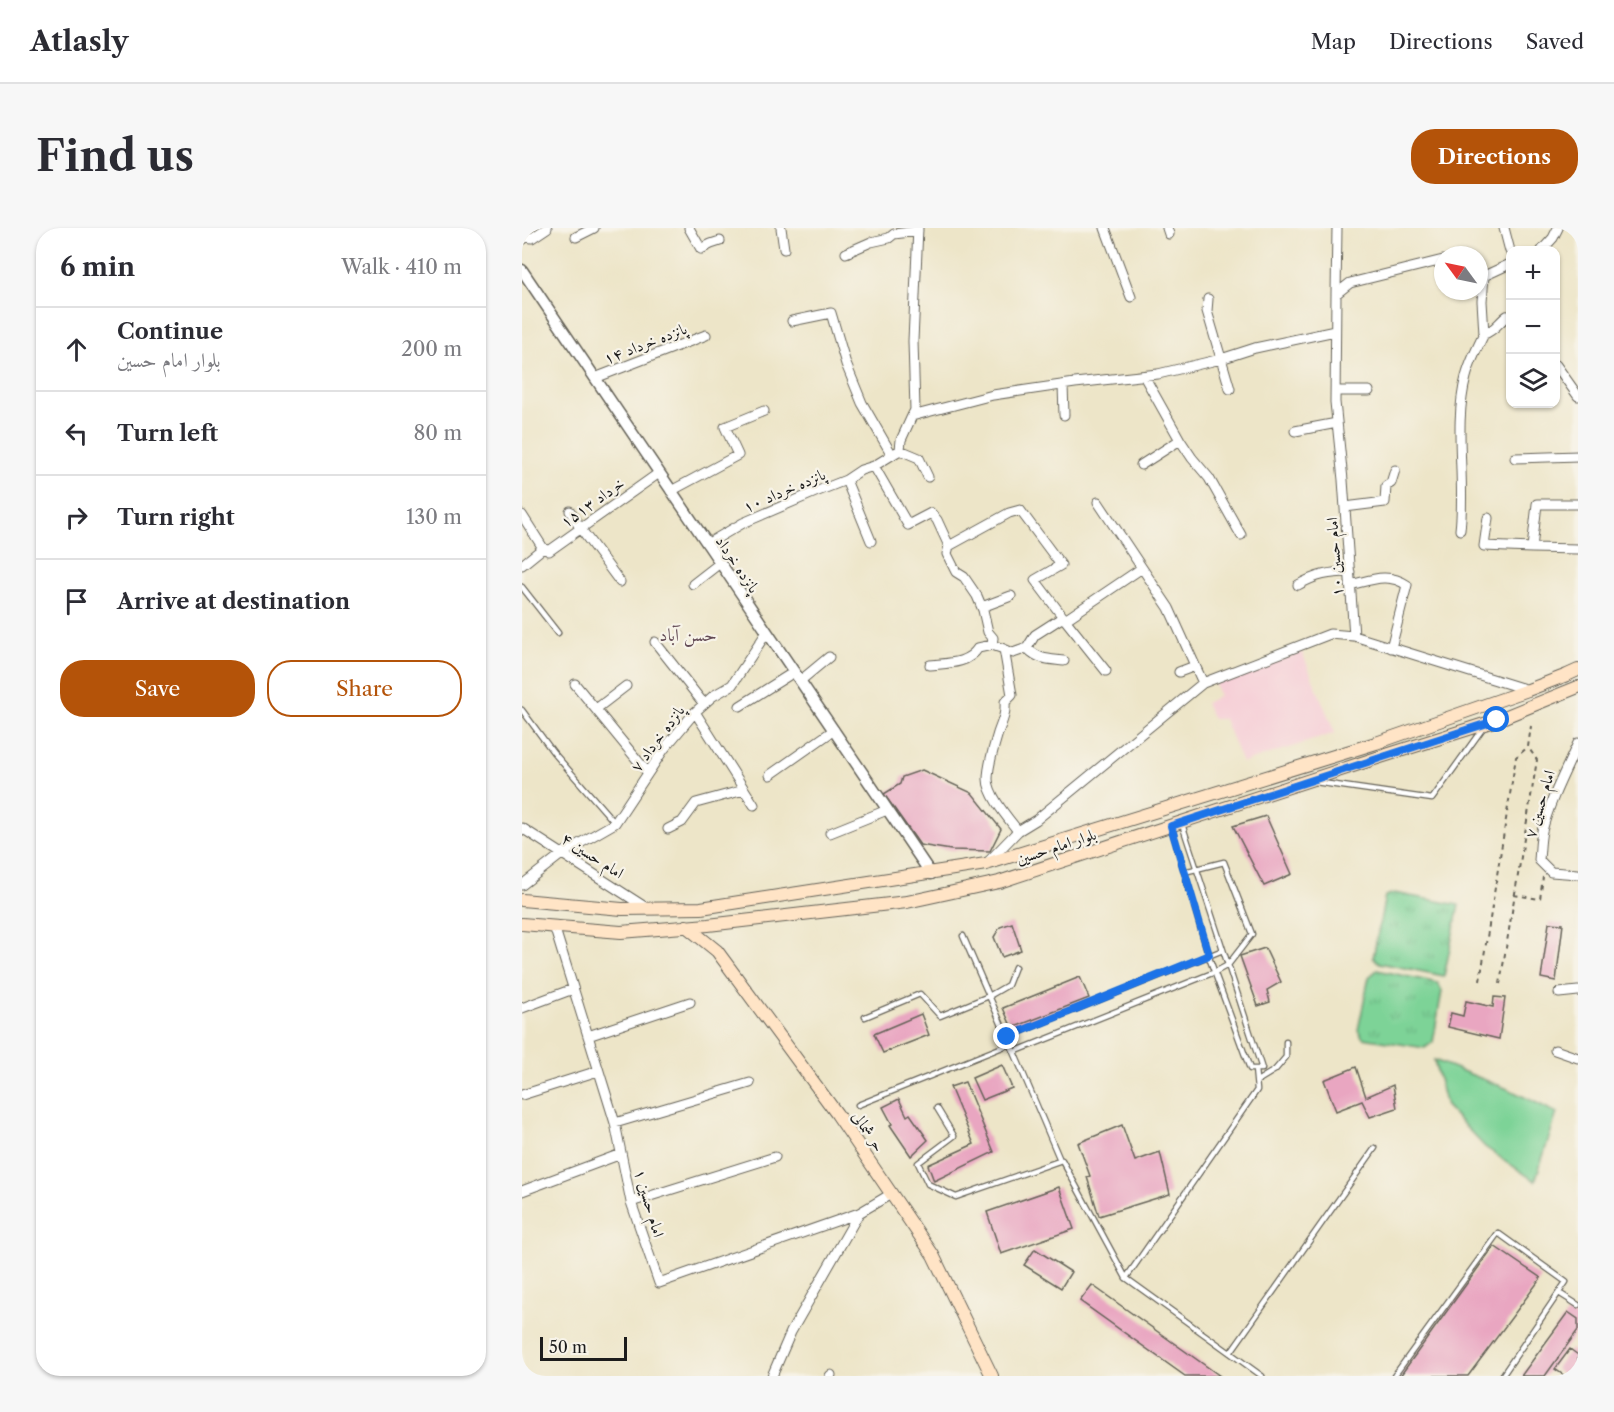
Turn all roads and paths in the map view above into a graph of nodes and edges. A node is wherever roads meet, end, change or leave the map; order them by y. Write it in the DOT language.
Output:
graph roads {
  1 [pos="547,228"];
  2 [pos="594,228"];
  3 [pos="689,228"];
  4 [pos="782,228"];
  5 [pos="1106,228"];
  6 [pos="1337,228"];
  7 [pos="1504,228"];
  8 [pos="1558,228"];
  9 [pos="918,230"];
  10 [pos="576,237"];
  11 [pos="522,240"];
  12 [pos="720,241"];
  13 [pos="1509,246"];
  14 [pos="1546,246"];
  15 [pos="784,249"];
  16 [pos="846,253"];
  17 [pos="1434,262"];
  18 [pos="1506,266"];
  19 [pos="1488,273"];
  20 [pos="524,275"];
  21 [pos="1336,294"];
  22 [pos="1131,297"];
  23 [pos="1208,299"];
  24 [pos="1482,300"];
  25 [pos="1506,317"];
  26 [pos="792,321"];
  27 [pos="1335,331"];
  28 [pos="1484,334"];
  29 [pos="706,335"];
  30 [pos="1221,359"];
  31 [pos="1560,371"];
  32 [pos="1144,376"];
  33 [pos="595,378"];
  34 [pos="1063,385"];
  35 [pos="1230,389"];
  36 [pos="1335,391"];
  37 [pos="1369,391"];
  38 [pos="1578,396"];
  39 [pos="764,411"];
  40 [pos="1064,415"];
  41 [pos="912,416"];
  42 [pos="1337,423"];
  43 [pos="1295,431"];
  44 [pos="1180,440"];
  45 [pos="896,453"];
  46 [pos="1578,456"];
  47 [pos="1515,458"];
  48 [pos="1141,465"];
  49 [pos="874,466"];
  50 [pos="1395,470"];
  51 [pos="659,473"];
  52 [pos="928,477"];
  53 [pos="846,480"];
  54 [pos="671,491"];
  55 [pos="1098,502"];
  56 [pos="1578,504"];
  57 [pos="1345,507"];
  58 [pos="570,511"];
  59 [pos="522,515"];
  60 [pos="1488,518"];
  61 [pos="580,528"];
  62 [pos="1460,530"];
  63 [pos="1241,535"];
  64 [pos="871,541"];
  65 [pos="707,544"];
  66 [pos="949,546"];
  67 [pos="543,548"];
  68 [pos="1532,548"];
  69 [pos="1578,549"];
  70 [pos="720,563"];
  71 [pos="522,565"];
  72 [pos="1142,568"];
  73 [pos="1350,572"];
  74 [pos="620,582"];
  75 [pos="693,584"];
  76 [pos="1298,585"];
  77 [pos="1350,585"];
  78 [pos="522,586"];
  79 [pos="1011,596"];
  80 [pos="982,607"];
  81 [pos="1064,619"];
  82 [pos="767,632"];
  83 [pos="558,633"];
  84 [pos="1354,636"];
  85 [pos="655,642"];
  86 [pos="992,645"];
  87 [pos="1027,648"];
  88 [pos="1391,648"];
  89 [pos="1004,649"];
  90 [pos="829,657"];
  91 [pos="1064,661"];
  92 [pos="930,665"];
  93 [pos="1195,666"];
  94 [pos="1578,670"];
  95 [pos="1106,671"];
  96 [pos="1179,672"];
  97 [pos="797,677"];
  98 [pos="1203,683"];
  99 [pos="574,684"];
  100 [pos="626,686"];
  101 [pos="1578,687"];
  102 [pos="1528,690"];
  103 [pos="704,704"];
  104 [pos="740,706"];
  105 [pos="596,709"];
  106 [pos="522,710"];
  107 [pos="695,711"];
  108 [pos="1486,724"];
  109 [pos="1531,726"];
  110 [pos="834,730"];
  111 [pos="1578,743"];
  112 [pos="1528,747"];
  113 [pos="1350,751"];
  114 [pos="1356,765"];
  115 [pos="648,773"];
  116 [pos="770,775"];
  117 [pos="1308,781"];
  118 [pos="744,790"];
  119 [pos="754,805"];
  120 [pos="887,810"];
  121 [pos="615,824"];
  122 [pos="1176,824"];
  123 [pos="522,828"];
  124 [pos="668,828"];
  125 [pos="1018,831"];
  126 [pos="830,833"];
  127 [pos="563,853"];
  128 [pos="986,864"];
  129 [pos="1548,868"];
  130 [pos="1196,869"];
  131 [pos="1184,872"];
  132 [pos="931,874"];
  133 [pos="1578,874"];
  134 [pos="522,885"];
  135 [pos="1514,895"];
  136 [pos="522,900"];
  137 [pos="648,909"];
  138 [pos="522,924"];
  139 [pos="554,926"];
  140 [pos="686,926"];
  141 [pos="963,936"];
  142 [pos="1223,950"];
  143 [pos="1209,955"];
  144 [pos="1228,965"];
  145 [pos="1015,967"];
  146 [pos="1215,972"];
  147 [pos="1480,981"];
  148 [pos="1500,984"];
  149 [pos="573,989"];
  150 [pos="1578,991"];
  151 [pos="1559,993"];
  152 [pos="989,996"];
  153 [pos="690,1002"];
  154 [pos="522,1008"];
  155 [pos="865,1017"];
  156 [pos="588,1036"];
  157 [pos="1007,1037"];
  158 [pos="1286,1042"];
  159 [pos="1010,1044"];
  160 [pos="1555,1050"];
  161 [pos="1014,1052"];
  162 [pos="1578,1058"];
  163 [pos="1256,1069"];
  164 [pos="598,1071"];
  165 [pos="1257,1081"];
  166 [pos="750,1083"];
  167 [pos="522,1095"];
  168 [pos="858,1105"];
  169 [pos="938,1108"];
  170 [pos="615,1123"];
  171 [pos="1375,1148"];
  172 [pos="621,1154"];
  173 [pos="775,1157"];
  174 [pos="1060,1160"];
  175 [pos="522,1191"];
  176 [pos="891,1194"];
  177 [pos="631,1202"];
  178 [pos="859,1213"];
  179 [pos="1126,1278"];
  180 [pos="1559,1293"];
  181 [pos="1578,1305"];
  182 [pos="1230,1353"];
  183 [pos="772,1376"];
  184 [pos="992,1376"];
  185 [pos="1262,1376"];
  186 [pos="1394,1376"];
  187 [pos="1502,1376"];
  1 -- 11 [label="street"];
  2 -- 10 [label="street"];
  3 -- 12 [label="street"];
  4 -- 15 [label="street"];
  5 -- 22 [label="street"];
  6 -- 21 [label="street, امام حسین ۱۰"];
  7 -- 13 [label="street"];
  8 -- 14 [label="street"];
  9 -- 16 [label="street"];
  9 -- 41 [label="street"];
  17 -- 21 [label="street"];
  18 -- 19 [label="street"];
  20 -- 33 [label="street, پانزده خرداد"];
  21 -- 27 [label="street, امام حسین ۱۰"];
  23 -- 30 [label="street"];
  24 -- 28 [label="street"];
  25 -- 28 [label="street"];
  26 -- 45 [label="street"];
  27 -- 30 [label="street"];
  27 -- 36 [label="street, امام حسین ۱۰"];
  28 -- 62 [label="street"];
  29 -- 33 [label="street, پانزده خرداد ۱۴"];
  30 -- 32 [label="street"];
  30 -- 35 [label="street"];
  31 -- 38 [label="street"];
  32 -- 34 [label="street"];
  32 -- 44 [label="street"];
  33 -- 51 [label="street, پانزده خرداد"];
  34 -- 40 [label="street"];
  34 -- 41 [label="street"];
  36 -- 37 [label="street"];
  36 -- 42 [label="street, امام حسین ۱۰"];
  39 -- 54 [label="street"];
  41 -- 45 [label="street"];
  42 -- 43 [label="street"];
  42 -- 57 [label="street, امام حسین ۱۰"];
  44 -- 48 [label="street"];
  44 -- 63 [label="street"];
  45 -- 49 [label="street, پانزده خرداد ۱۰"];
  45 -- 52 [label="street"];
  46 -- 47 [label="street"];
  49 -- 53 [label="street, پانزده خرداد ۱۰"];
  49 -- 66 [label="street"];
  50 -- 57 [label="street"];
  51 -- 54 [label="street, پانزده خرداد"];
  51 -- 61 [label="street, ۱۵خرداد ۱۳"];
  53 -- 64 [label="street"];
  53 -- 65 [label="street, پانزده خرداد ۱۰"];
  54 -- 65 [label="street, پانزده خرداد"];
  55 -- 72 [label="street"];
  56 -- 68 [label="street"];
  57 -- 73 [label="street, امام حسین ۱۰"];
  58 -- 61 [label="street"];
  59 -- 67 [label="street"];
  60 -- 68 [label="street"];
  61 -- 67 [label="street, ۱۵خرداد ۱۳"];
  61 -- 74 [label="street"];
  65 -- 70 [label="street, پانزده خرداد"];
  66 -- 80 [label="street"];
  66 -- 81 [label="street"];
  67 -- 71 [label="street"];
  68 -- 69 [label="street"];
  70 -- 75 [label="street"];
  70 -- 82 [label="street, پانزده خرداد"];
  72 -- 81 [label="street"];
  72 -- 93 [label="street"];
  73 -- 76 [label="street"];
  73 -- 77 [label="street, امام حسین ۱۰"];
  77 -- 84 [label="street, امام حسین ۱۰"];
  77 -- 88 [label="street"];
  78 -- 83 [label="lane"];
  79 -- 80 [label="street"];
  80 -- 86 [label="street"];
  81 -- 87 [label="street"];
  81 -- 95 [label="street"];
  82 -- 97 [label="street, پانزده خرداد"];
  82 -- 103 [label="street, پانزده خرداد ۷"];
  84 -- 88 [label="street"];
  84 -- 98 [label="street"];
  85 -- 103 [label="street"];
  86 -- 89 [label="street"];
  86 -- 92 [label="street"];
  87 -- 89 [label="street"];
  87 -- 91 [label="street"];
  88 -- 102 [label="street"];
  89 -- 125 [label="street"];
  90 -- 97 [label="street"];
  93 -- 96 [label="street"];
  93 -- 98 [label="street"];
  94 -- 102 [label="main road, بلوار امام حسین"];
  97 -- 104 [label="street"];
  97 -- 110 [label="street, پانزده خرداد"];
  98 -- 125 [label="street"];
  99 -- 105 [label="street"];
  100 -- 105 [label="street"];
  101 -- 108 [label="main road, بلوار امام حسین"];
  102 -- 113 [label="main road, بلوار امام حسین"];
  103 -- 107 [label="street, پانزده خرداد ۷"];
  105 -- 115 [label="street"];
  106 -- 121 [label="lane"];
  107 -- 115 [label="street, پانزده خرداد ۷"];
  107 -- 118 [label="street"];
  108 -- 114 [label="main road, بلوار امام حسین"];
  108 -- 117 [label="lane"];
  109 -- 112 [label="path"];
  110 -- 116 [label="street"];
  110 -- 120 [label="street, پانزده خرداد"];
  111 -- 129 [label="street, امام حسین ۷"];
  112 -- 135 [label="path"];
  112 -- 147 [label="path"];
  113 -- 114 [label="main road"];
  113 -- 128 [label="main road, بلوار امام حسین"];
  114 -- 117 [label="main road, بلوار امام حسین"];
  115 -- 121 [label="street, پانزده خرداد ۷"];
  117 -- 122 [label="main road, بلوار امام حسین"];
  118 -- 119 [label="street"];
  118 -- 124 [label="street"];
  120 -- 126 [label="street"];
  120 -- 132 [label="street, پانزده خرداد"];
  121 -- 127 [label="street, پانزده خرداد ۷"];
  122 -- 130 [label="lane"];
  122 -- 131 [label="lane"];
  122 -- 140 [label="main road, بلوار امام حسین"];
  123 -- 127 [label="street, امام حسین ۴"];
  125 -- 128 [label="street"];
  127 -- 134 [label="street, پانزده خرداد ۷"];
  127 -- 137 [label="street, امام حسین ۴"];
  128 -- 132 [label="main road, بلوار امام حسین"];
  129 -- 133 [label="street"];
  129 -- 135 [label="path"];
  130 -- 131 [label="lane"];
  130 -- 142 [label="lane"];
  130 -- 144 [label="lane"];
  131 -- 143 [label="lane"];
  132 -- 137 [label="main road, بلوار امام حسین"];
  135 -- 148 [label="path"];
  136 -- 137 [label="main road, بلوار امام حسین"];
  138 -- 139 [label="main road, بلوار امام حسین"];
  139 -- 140 [label="main road, بلوار امام حسین"];
  139 -- 149 [label="street, امام حسین ۱"];
  140 -- 176 [label="main road, حر شمالی"];
  141 -- 152 [label="lane"];
  142 -- 143 [label="lane"];
  142 -- 144 [label="lane"];
  143 -- 146 [label="lane"];
  143 -- 157 [label="lane"];
  144 -- 146 [label="lane"];
  144 -- 163 [label="lane"];
  145 -- 152 [label="lane"];
  146 -- 161 [label="lane"];
  146 -- 163 [label="lane"];
  149 -- 154 [label="street"];
  149 -- 156 [label="street, امام حسین ۱"];
  150 -- 151 [label="street"];
  152 -- 155 [label="lane"];
  152 -- 157 [label="lane"];
  153 -- 156 [label="street"];
  156 -- 164 [label="street, امام حسین ۱"];
  157 -- 159 [label="lane"];
  158 -- 165 [label="lane"];
  159 -- 161 [label="lane"];
  159 -- 168 [label="lane"];
  160 -- 162 [label="street"];
  161 -- 174 [label="lane"];
  163 -- 165 [label="lane"];
  164 -- 167 [label="street"];
  164 -- 170 [label="street, امام حسین ۱"];
  165 -- 179 [label="lane"];
  166 -- 170 [label="street"];
  169 -- 174 [label="lane"];
  170 -- 172 [label="street, امام حسین ۱"];
  171 -- 182 [label="lane"];
  172 -- 175 [label="street"];
  172 -- 177 [label="street, امام حسین ۱"];
  173 -- 177 [label="street"];
  174 -- 179 [label="lane"];
  176 -- 178 [label="street"];
  176 -- 184 [label="main road, حر شمالی"];
  177 -- 178 [label="street, امام حسین ۱"];
  178 -- 183 [label="street"];
  179 -- 182 [label="lane"];
  180 -- 181 [label="lane"];
  180 -- 186 [label="lane"];
  180 -- 187 [label="lane"];
  182 -- 185 [label="lane"];
}
